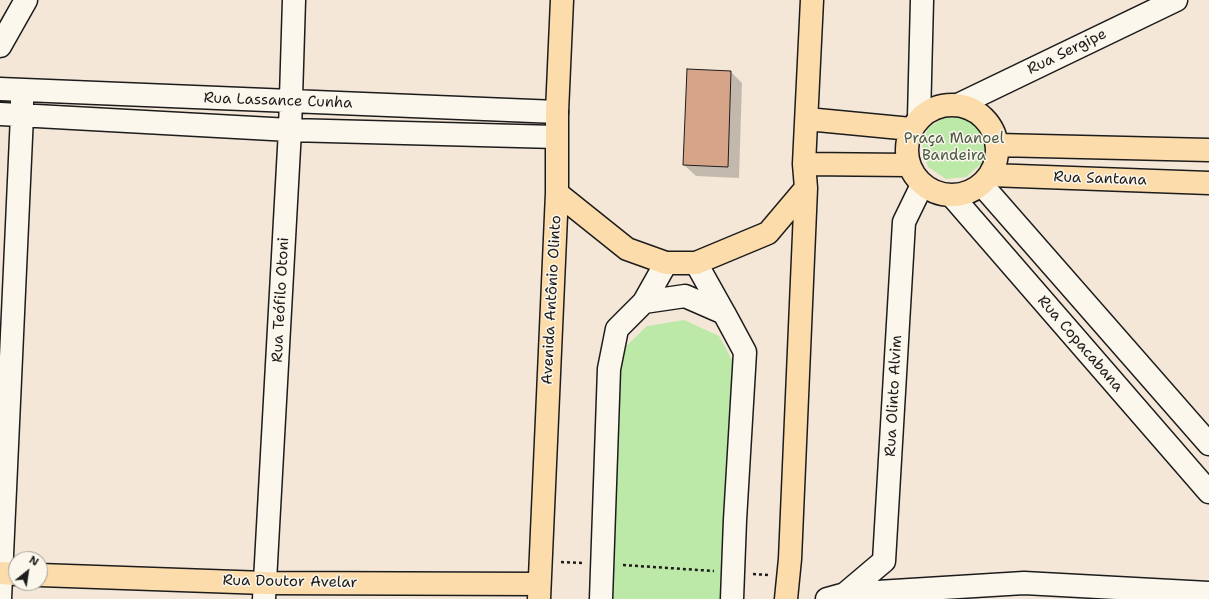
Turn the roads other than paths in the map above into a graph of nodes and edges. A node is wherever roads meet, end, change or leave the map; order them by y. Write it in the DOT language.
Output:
graph roads {
  1 [pos="26,0"];
  2 [pos="294,0"];
  3 [pos="562,0"];
  4 [pos="812,0"];
  5 [pos="922,0"];
  6 [pos="1176,0"];
  7 [pos="0,46"];
  8 [pos="0,89"];
  9 [pos="22,90"];
  10 [pos="291,101"];
  11 [pos="958,105"];
  12 [pos="557,112"];
  13 [pos="0,114"];
  14 [pos="22,115"];
  15 [pos="807,119"];
  16 [pos="915,123"];
  17 [pos="290,130"];
  18 [pos="556,137"];
  19 [pos="997,145"];
  20 [pos="1209,150"];
  21 [pos="804,164"];
  22 [pos="908,165"];
  23 [pos="986,180"];
  24 [pos="1209,183"];
  25 [pos="922,185"];
  26 [pos="806,188"];
  27 [pos="557,193"];
  28 [pos="952,196"];
  29 [pos="666,262"];
  30 [pos="696,263"];
  31 [pos="644,302"];
  32 [pos="724,313"];
  33 [pos="1209,444"];
  34 [pos="1209,492"];
  35 [pos="6,573"];
  36 [pos="48,575"];
  37 [pos="265,591"];
  38 [pos="539,591"];
  39 [pos="1025,591"];
  40 [pos="1209,593"];
  41 [pos="836,596"];
  42 [pos="0,599"];
  43 [pos="601,599"];
  44 [pos="732,599"];
  45 [pos="786,599"];
  1 -- 7 [label="street"];
  2 -- 10 [label="street, Rua Teófilo Otoni"];
  3 -- 12 [label="main road, Avenida Antônio Olinto"];
  4 -- 15 [label="main road"];
  5 -- 16 [label="street"];
  6 -- 11 [label="street, Rua Sergipe"];
  8 -- 9 [label="street, Rua Lassance Cunha"];
  9 -- 10 [label="street, Rua Lassance Cunha"];
  9 -- 14 [label="street"];
  10 -- 12 [label="street, Rua Lassance Cunha"];
  10 -- 17 [label="street, Rua Teófilo Otoni"];
  11 -- 16 [label="main road"];
  11 -- 19 [label="main road"];
  12 -- 18 [label="main road, Avenida Antônio Olinto"];
  13 -- 14 [label="street, Rua Lassance Cunha"];
  14 -- 17 [label="street, Rua Lassance Cunha"];
  14 -- 35 [label="street"];
  15 -- 16 [label="main road"];
  15 -- 21 [label="main road"];
  16 -- 22 [label="main road, Rua Santana"];
  17 -- 18 [label="street, Rua Lassance Cunha"];
  17 -- 37 [label="street, Rua Teófilo Otoni"];
  18 -- 27 [label="main road, Avenida Antônio Olinto"];
  19 -- 20 [label="main road, Rua Santana"];
  19 -- 23 [label="main road"];
  21 -- 22 [label="main road"];
  21 -- 26 [label="main road"];
  22 -- 25 [label="main road, Rua Santana"];
  23 -- 24 [label="main road, Rua Santana"];
  23 -- 28 [label="main road, Rua Santana"];
  23 -- 33 [label="street, Rua Copacabana"];
  25 -- 28 [label="main road, Rua Santana"];
  25 -- 41 [label="street, Rua Olinto Alvim"];
  26 -- 30 [label="main road"];
  26 -- 45 [label="main road"];
  27 -- 29 [label="main road"];
  27 -- 38 [label="main road, Avenida Antônio Olinto"];
  28 -- 34 [label="street, Rua Copacabana"];
  29 -- 30 [label="main road"];
  29 -- 31 [label="street"];
  30 -- 32 [label="street"];
  31 -- 32 [label="street"];
  31 -- 43 [label="street"];
  32 -- 44 [label="street"];
  35 -- 42 [label="street"];
  36 -- 37 [label="main road, Rua Doutor Avelar"];
  37 -- 38 [label="main road, Rua Doutor Avelar"];
  39 -- 40 [label="street"];
  39 -- 41 [label="street"];
}
